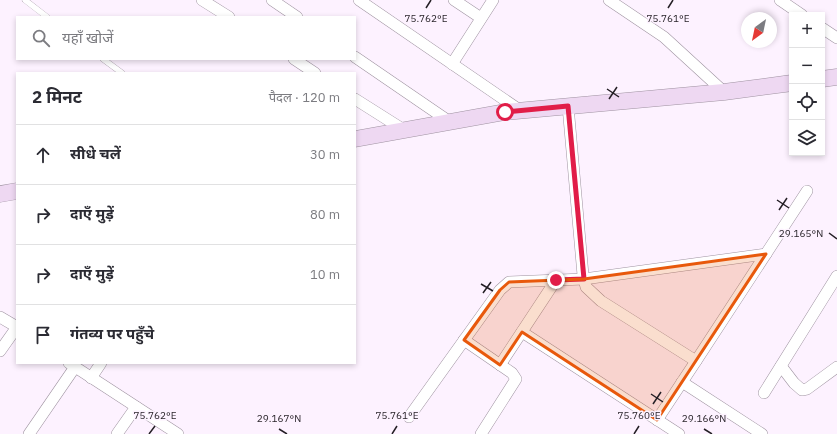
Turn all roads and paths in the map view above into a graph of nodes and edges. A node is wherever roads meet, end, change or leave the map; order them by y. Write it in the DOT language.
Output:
graph roads {
  1 [pos="25,0"];
  2 [pos="202,0"];
  3 [pos="272,0"];
  4 [pos="359,0"];
  5 [pos="454,0"];
  6 [pos="492,0"];
  7 [pos="610,0"];
  8 [pos="780,0"];
  9 [pos="798,12"];
  10 [pos="46,16"];
  11 [pos="226,16"];
  12 [pos="296,16"];
  13 [pos="481,18"];
  14 [pos="825,30"];
  15 [pos="837,38"];
  16 [pos="356,58"];
  17 [pos="104,60"];
  18 [pos="296,60"];
  19 [pos="452,64"];
  20 [pos="121,72"];
  21 [pos="314,72"];
  22 [pos="837,77"];
  23 [pos="825,79"];
  24 [pos="789,83"];
  25 [pos="724,92"];
  26 [pos="356,100"];
  27 [pos="568,106"];
  28 [pos="521,111"];
  29 [pos="450,122"];
  30 [pos="404,130"];
  31 [pos="356,139"];
  32 [pos="16,191"];
  33 [pos="807,191"];
  34 [pos="0,194"];
  35 [pos="766,254"];
  36 [pos="837,276"];
  37 [pos="584,279"];
  38 [pos="556,280"];
  39 [pos="0,316"];
  40 [pos="16,326"];
  41 [pos="16,328"];
  42 [pos="522,332"];
  43 [pos="464,340"];
  44 [pos="0,351"];
  45 [pos="696,361"];
  46 [pos="100,364"];
  47 [pos="72,365"];
  48 [pos="500,365"];
  49 [pos="781,366"];
  50 [pos="837,367"];
  51 [pos="91,378"];
  52 [pos="682,382"];
  53 [pos="764,393"];
  54 [pos="136,407"];
  55 [pos="409,417"];
  56 [pos="657,420"];
  57 [pos="29,434"];
  58 [pos="117,434"];
  59 [pos="178,434"];
  60 [pos="481,434"];
  61 [pos="679,434"];
  62 [pos="762,434"];
  1 -- 10 [label="lane"];
  2 -- 11 [label="street"];
  3 -- 12 [label="street"];
  4 -- 19 [label="street"];
  5 -- 13 [label="street"];
  6 -- 13 [label="street"];
  7 -- 25 [label="street"];
  8 -- 9 [label="street"];
  13 -- 19 [label="street"];
  14 -- 15 [label="street"];
  16 -- 29 [label="street"];
  17 -- 20 [label="lane"];
  18 -- 21 [label="street"];
  19 -- 28 [label="street"];
  22 -- 23 [label="street"];
  24 -- 25 [label="street"];
  25 -- 27 [label="street"];
  26 -- 30 [label="street"];
  27 -- 28 [label="street"];
  27 -- 37 [label="street"];
  28 -- 29 [label="street"];
  29 -- 30 [label="street"];
  30 -- 31 [label="street"];
  32 -- 34 [label="street"];
  33 -- 35 [label="street"];
  35 -- 37 [label="street"];
  35 -- 45 [label="street"];
  36 -- 49 [label="street"];
  37 -- 38 [label="street"];
  37 -- 45 [label="street"];
  38 -- 42 [label="street"];
  38 -- 43 [label="street"];
  39 -- 40 [label="street"];
  41 -- 44 [label="street"];
  42 -- 48 [label="street"];
  42 -- 56 [label="street"];
  43 -- 48 [label="street"];
  43 -- 55 [label="street"];
  45 -- 52 [label="street"];
  46 -- 51 [label="street"];
  47 -- 51 [label="street"];
  47 -- 57 [label="street"];
  48 -- 60 [label="street"];
  49 -- 50 [label="street"];
  49 -- 53 [label="street"];
  51 -- 54 [label="street"];
  52 -- 56 [label="street"];
  52 -- 62 [label="street"];
  54 -- 58 [label="street"];
  54 -- 59 [label="street"];
  56 -- 61 [label="street"];
}
